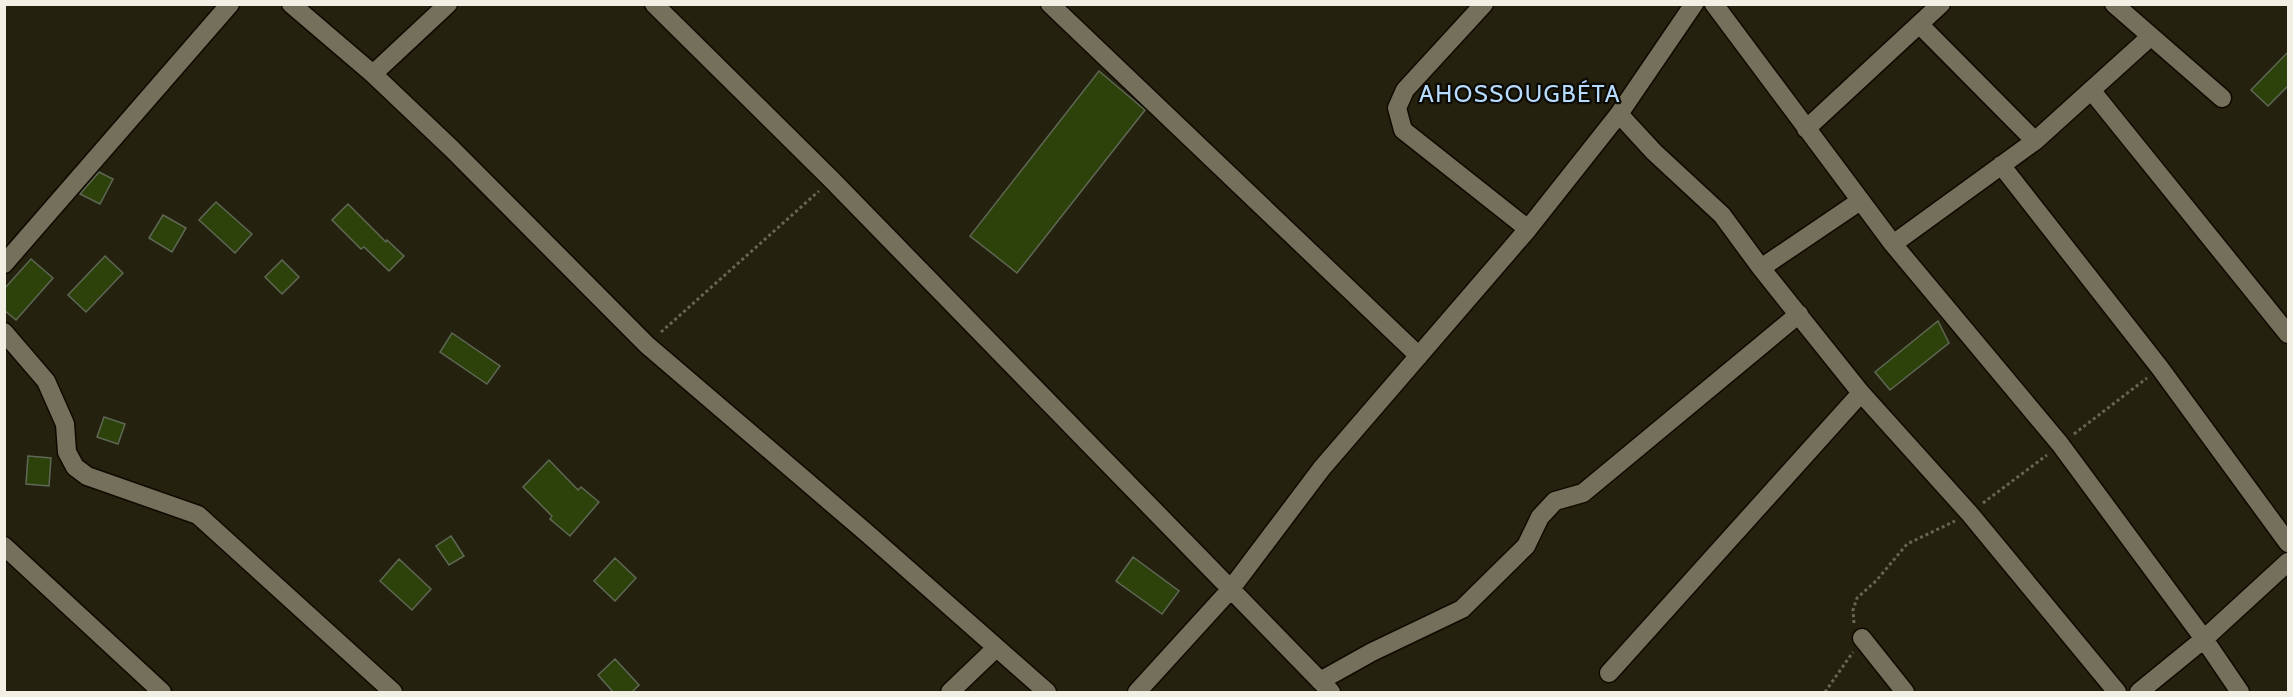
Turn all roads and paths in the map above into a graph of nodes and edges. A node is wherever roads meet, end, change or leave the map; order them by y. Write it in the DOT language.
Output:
graph roads {
  1 [pos="230,4"];
  2 [pos="291,4"];
  3 [pos="448,4"];
  4 [pos="654,4"];
  5 [pos="1050,4"];
  6 [pos="1484,4"];
  7 [pos="1694,4"];
  8 [pos="1714,4"];
  9 [pos="1941,4"];
  10 [pos="2114,4"];
  11 [pos="1920,25"];
  12 [pos="2150,37"];
  13 [pos="373,74"];
  14 [pos="2091,90"];
  15 [pos="2222,98"];
  16 [pos="1619,114"];
  17 [pos="1806,129"];
  18 [pos="2035,141"];
  19 [pos="2001,165"];
  20 [pos="831,179"];
  21 [pos="1860,201"];
  22 [pos="1527,229"];
  23 [pos="1893,244"];
  24 [pos="4,264"];
  25 [pos="1761,268"];
  26 [pos="1799,314"];
  27 [pos="4,332"];
  28 [pos="2289,334"];
  29 [pos="647,345"];
  30 [pos="1419,356"];
  31 [pos="2160,368"];
  32 [pos="1861,393"];
  33 [pos="2060,444"];
  34 [pos="1970,514"];
  35 [pos="2289,543"];
  36 [pos="4,546"];
  37 [pos="2289,562"];
  38 [pos="1230,590"];
  39 [pos="1862,638"];
  40 [pos="2204,639"];
  41 [pos="996,648"];
  42 [pos="1609,673"];
  43 [pos="1325,687"];
  44 [pos="162,693"];
  45 [pos="393,693"];
  46 [pos="950,693"];
  47 [pos="1047,693"];
  48 [pos="1137,693"];
  49 [pos="1825,693"];
  50 [pos="1905,693"];
  51 [pos="2117,693"];
  52 [pos="2139,693"];
  53 [pos="2240,693"];
  1 -- 24 [label="street"];
  2 -- 13 [label="street"];
  3 -- 13 [label="street"];
  4 -- 20 [label="street"];
  5 -- 30 [label="street"];
  6 -- 22 [label="street"];
  7 -- 16 [label="street"];
  8 -- 17 [label="street"];
  9 -- 11 [label="street"];
  10 -- 12 [label="street"];
  11 -- 17 [label="street"];
  11 -- 18 [label="street"];
  12 -- 14 [label="street"];
  12 -- 15 [label="street"];
  13 -- 29 [label="street"];
  14 -- 18 [label="street"];
  14 -- 28 [label="street"];
  16 -- 22 [label="street"];
  16 -- 25 [label="street"];
  17 -- 21 [label="street"];
  18 -- 19 [label="street"];
  19 -- 23 [label="street"];
  19 -- 31 [label="street"];
  20 -- 29 [label="path"];
  20 -- 38 [label="street"];
  21 -- 23 [label="street"];
  21 -- 25 [label="street"];
  22 -- 30 [label="street"];
  23 -- 33 [label="street"];
  25 -- 26 [label="street"];
  26 -- 32 [label="street"];
  26 -- 43 [label="street"];
  27 -- 45 [label="street"];
  29 -- 41 [label="street"];
  30 -- 38 [label="street"];
  31 -- 33 [label="path"];
  31 -- 35 [label="street"];
  32 -- 34 [label="street"];
  32 -- 42 [label="street"];
  33 -- 34 [label="path"];
  33 -- 40 [label="street"];
  34 -- 39 [label="path"];
  34 -- 51 [label="street"];
  36 -- 44 [label="street"];
  37 -- 40 [label="street"];
  38 -- 43 [label="street"];
  38 -- 48 [label="street"];
  39 -- 49 [label="path"];
  39 -- 50 [label="street"];
  40 -- 52 [label="street"];
  40 -- 53 [label="street"];
  41 -- 46 [label="street"];
  41 -- 47 [label="street"];
}
